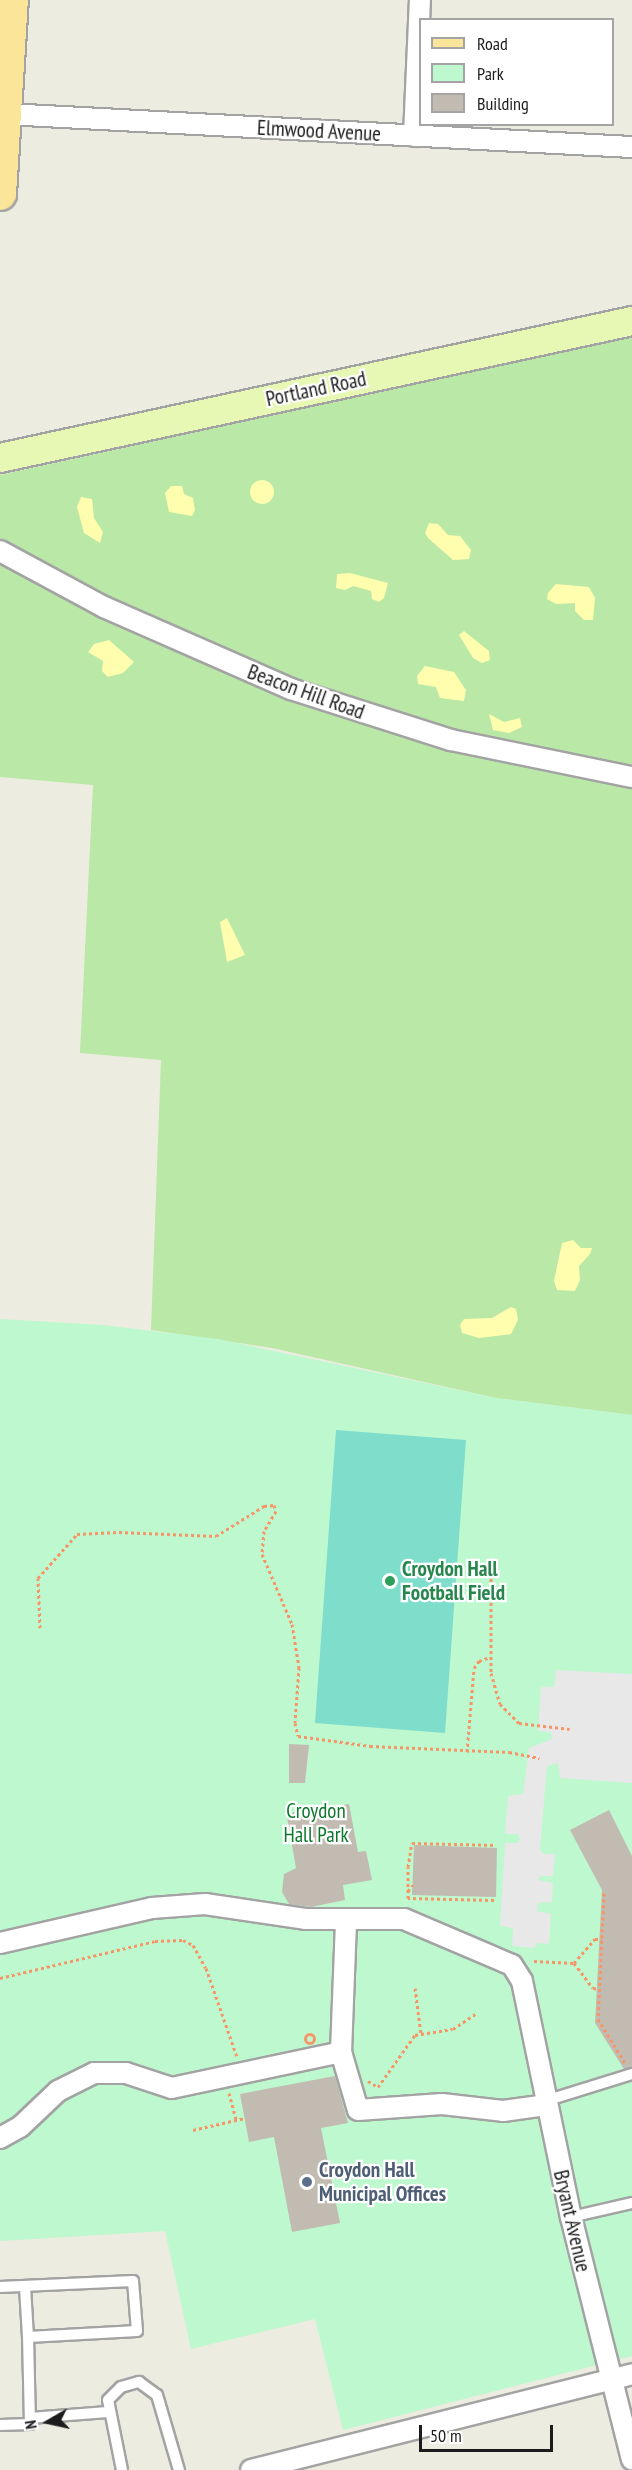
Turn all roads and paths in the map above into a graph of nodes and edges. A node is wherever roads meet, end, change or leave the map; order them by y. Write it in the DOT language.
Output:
graph roads {
  1 [pos="12,0"];
  2 [pos="420,0"];
  3 [pos="419,18"];
  4 [pos="419,23"];
  5 [pos="3,66"];
  6 [pos="6,114"];
  7 [pos="414,136"];
  8 [pos="632,147"];
  9 [pos="0,194"];
  10 [pos="632,321"];
  11 [pos="0,458"];
  12 [pos="0,551"];
  13 [pos="632,777"];
  14 [pos="490,1567"];
  15 [pos="40,1629"];
  16 [pos="490,1658"];
  17 [pos="570,1729"];
  18 [pos="467,1752"];
  19 [pos="539,1758"];
  20 [pos="496,1845"];
  21 [pos="411,1867"];
  22 [pos="413,1873"];
  23 [pos="412,1885"];
  24 [pos="408,1891"];
  25 [pos="604,1893"];
  26 [pos="494,1900"];
  27 [pos="346,1920"];
  28 [pos="602,1939"];
  29 [pos="0,1942"];
  30 [pos="534,1961"];
  31 [pos="574,1963"];
  32 [pos="0,1978"];
  33 [pos="415,1988"];
  34 [pos="600,1989"];
  35 [pos="475,2014"];
  36 [pos="421,2034"];
  37 [pos="341,2052"];
  38 [pos="630,2072"];
  39 [pos="359,2074"];
  40 [pos="228,2076"];
  41 [pos="546,2103"];
  42 [pos="244,2118"];
  43 [pos="236,2120"];
  44 [pos="194,2130"];
  45 [pos="0,2138"];
  46 [pos="632,2203"];
  47 [pos="571,2217"];
  48 [pos="25,2286"];
  49 [pos="0,2287"];
  50 [pos="28,2337"];
  51 [pos="632,2374"];
  52 [pos="613,2379"];
  53 [pos="108,2412"];
  54 [pos="30,2418"];
  55 [pos="0,2425"];
  56 [pos="632,2459"];
  57 [pos="122,2470"];
  58 [pos="179,2470"];
  59 [pos="251,2470"];
  1 -- 5 [label="main road"];
  2 -- 3 [label="street"];
  4 -- 7 [label="street"];
  5 -- 6 [label="main road"];
  6 -- 7 [label="street, Elmwood Avenue"];
  6 -- 9 [label="main road"];
  7 -- 8 [label="street, Elmwood Avenue"];
  10 -- 11 [label="street, Portland Road"];
  12 -- 13 [label="street, Beacon Hill Road"];
  14 -- 16 [label="path"];
  15 -- 18 [label="path"];
  16 -- 17 [label="path"];
  16 -- 18 [label="path"];
  18 -- 19 [label="path"];
  20 -- 21 [label="path"];
  21 -- 22 [label="path"];
  21 -- 24 [label="path"];
  23 -- 24 [label="path"];
  24 -- 26 [label="path"];
  25 -- 28 [label="path"];
  27 -- 29 [label="street"];
  27 -- 37 [label="street"];
  27 -- 41 [label="street, Bryant Avenue"];
  28 -- 31 [label="path"];
  28 -- 34 [label="path"];
  30 -- 31 [label="path"];
  31 -- 34 [label="path"];
  32 -- 40 [label="path"];
  33 -- 36 [label="path"];
  34 -- 38 [label="path"];
  35 -- 36 [label="path"];
  36 -- 39 [label="path"];
  37 -- 40 [label="street"];
  37 -- 41 [label="street"];
  38 -- 41 [label="lane"];
  40 -- 43 [label="path"];
  40 -- 45 [label="street"];
  41 -- 47 [label="street, Bryant Avenue"];
  42 -- 43 [label="path"];
  43 -- 44 [label="path"];
  46 -- 47 [label="lane"];
  47 -- 52 [label="street, Bryant Avenue"];
  48 -- 49 [label="lane"];
  48 -- 50 [label="lane"];
  48 -- 50 [label="lane"];
  50 -- 54 [label="lane"];
  51 -- 52 [label="street"];
  52 -- 56 [label="street, Bryant Avenue"];
  52 -- 59 [label="street"];
  53 -- 54 [label="lane"];
  53 -- 57 [label="lane"];
  53 -- 58 [label="lane"];
  54 -- 55 [label="lane"];
}
